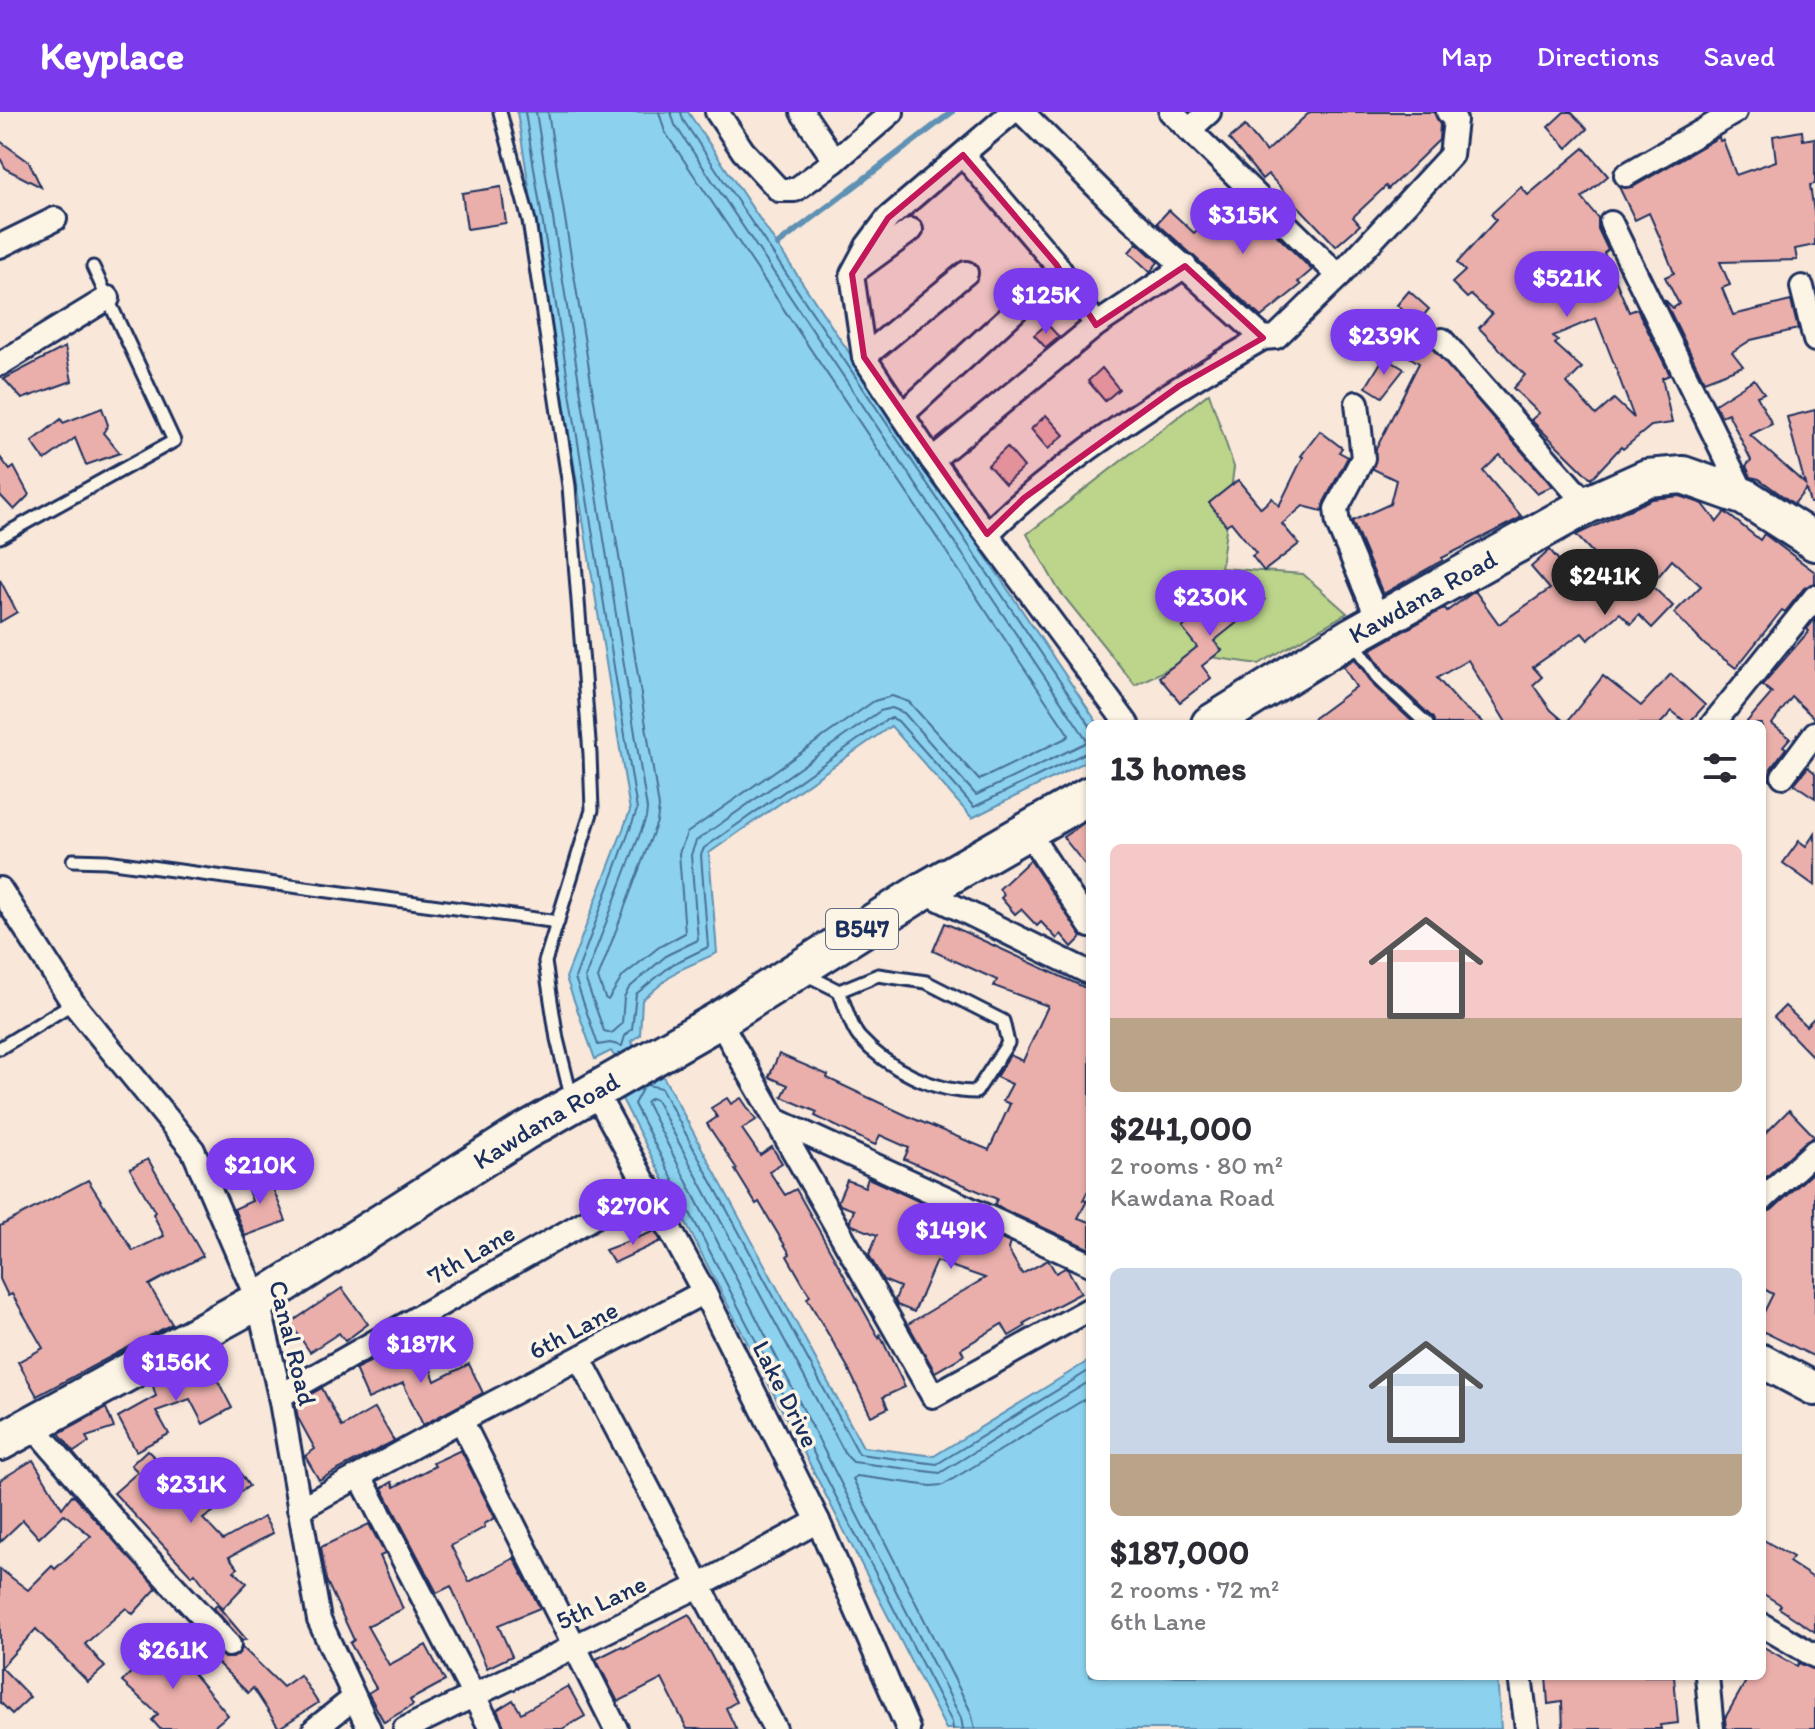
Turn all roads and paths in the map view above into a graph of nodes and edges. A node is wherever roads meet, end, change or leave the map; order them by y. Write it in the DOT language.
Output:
graph roads {
  1 [pos="500,112"];
  2 [pos="717,112"];
  3 [pos="802,112"];
  4 [pos="1012,112"];
  5 [pos="1022,112"];
  6 [pos="1171,112"];
  7 [pos="1209,112"];
  8 [pos="1448,112"];
  9 [pos="1735,112"];
  10 [pos="878,117"];
  11 [pos="1189,130"];
  12 [pos="963,155"];
  13 [pos="835,161"];
  14 [pos="1626,175"];
  15 [pos="55,219"];
  16 [pos="1611,223"];
  17 [pos="911,230"];
  18 [pos="0,246"];
  19 [pos="1185,266"];
  20 [pos="93,267"];
  21 [pos="966,273"];
  22 [pos="852,274"];
  23 [pos="1339,276"];
  24 [pos="1802,287"];
  25 [pos="108,298"];
  26 [pos="1016,310"];
  27 [pos="1096,325"];
  28 [pos="1263,338"];
  29 [pos="1442,340"];
  30 [pos="1815,340"];
  31 [pos="864,357"];
  32 [pos="0,364"];
  33 [pos="1357,403"];
  34 [pos="902,415"];
  35 [pos="932,460"];
  36 [pos="1745,497"];
  37 [pos="1587,505"];
  38 [pos="987,534"];
  39 [pos="0,537"];
  40 [pos="1815,542"];
  41 [pos="1815,597"];
  42 [pos="1365,629"];
  43 [pos="1124,720"];
  44 [pos="1217,720"];
  45 [pos="1423,720"];
  46 [pos="1716,720"];
  47 [pos="1815,733"];
  48 [pos="1783,776"];
  49 [pos="1081,800"];
  50 [pos="1028,832"];
  51 [pos="73,860"];
  52 [pos="0,889"];
  53 [pos="923,891"];
  54 [pos="1086,920"];
  55 [pos="558,922"];
  56 [pos="797,971"];
  57 [pos="1086,971"];
  58 [pos="839,991"];
  59 [pos="73,1003"];
  60 [pos="719,1020"];
  61 [pos="0,1048"];
  62 [pos="596,1092"];
  63 [pos="778,1121"];
  64 [pos="1815,1151"];
  65 [pos="648,1186"];
  66 [pos="1766,1196"];
  67 [pos="1086,1262"];
  68 [pos="704,1292"];
  69 [pos="258,1301"];
  70 [pos="1086,1311"];
  71 [pos="580,1359"];
  72 [pos="1766,1363"];
  73 [pos="1815,1389"];
  74 [pos="280,1396"];
  75 [pos="461,1420"];
  76 [pos="31,1424"];
  77 [pos="0,1442"];
  78 [pos="360,1476"];
  79 [pos="299,1509"];
  80 [pos="818,1521"];
  81 [pos="701,1585"];
  82 [pos="1766,1627"];
  83 [pos="229,1645"];
  84 [pos="574,1645"];
  85 [pos="1815,1656"];
  86 [pos="1521,1680"];
  87 [pos="1707,1680"];
  88 [pos="474,1696"];
  89 [pos="354,1698"];
  90 [pos="315,1729"];
  91 [pos="369,1729"];
  92 [pos="405,1729"];
  93 [pos="491,1729"];
  94 [pos="616,1729"];
  95 [pos="775,1729"];
  96 [pos="908,1729"];
  97 [pos="1527,1729"];
  98 [pos="1712,1729"];
  1 -- 55 [label="lane"];
  2 -- 13 [label="street"];
  3 -- 13 [label="street"];
  4 -- 12 [label="street"];
  5 -- 19 [label="street"];
  6 -- 11 [label="street"];
  7 -- 11 [label="street"];
  8 -- 23 [label="street"];
  9 -- 14 [label="street"];
  10 -- 13 [label="street"];
  11 -- 23 [label="street"];
  12 -- 22 [label="street"];
  12 -- 27 [label="street"];
  15 -- 18 [label="street"];
  16 -- 36 [label="street"];
  17 -- 22 [label="street"];
  19 -- 27 [label="street"];
  19 -- 28 [label="street"];
  20 -- 25 [label="lane"];
  21 -- 31 [label="street"];
  22 -- 31 [label="street"];
  23 -- 28 [label="street"];
  24 -- 30 [label="street"];
  25 -- 32 [label="street"];
  25 -- 39 [label="lane"];
  26 -- 34 [label="street"];
  27 -- 35 [label="street"];
  28 -- 38 [label="street"];
  29 -- 37 [label="street"];
  31 -- 34 [label="street"];
  33 -- 42 [label="street"];
  34 -- 35 [label="street"];
  35 -- 38 [label="street"];
  36 -- 37 [label="main road, Kawdana Road"];
  36 -- 40 [label="main road, Kawdana Road"];
  37 -- 42 [label="main road, Kawdana Road"];
  38 -- 43 [label="street"];
  41 -- 46 [label="street"];
  42 -- 44 [label="main road, Kawdana Road"];
  42 -- 45 [label="lane"];
  47 -- 48 [label="street"];
  49 -- 50 [label="main road, Kawdana Road / B547"];
  50 -- 53 [label="main road, Kawdana Road / B547"];
  50 -- 54 [label="street"];
  51 -- 55 [label="lane"];
  52 -- 59 [label="street, Canal Road"];
  53 -- 56 [label="main road, Kawdana Road / B547"];
  53 -- 57 [label="street"];
  55 -- 62 [label="lane"];
  56 -- 58 [label="lane"];
  56 -- 60 [label="main road, Kawdana Road / B547"];
  58 -- 58 [label="lane"];
  59 -- 61 [label="lane"];
  59 -- 69 [label="street, Canal Road"];
  60 -- 62 [label="main road, Kawdana Road / B547"];
  60 -- 63 [label="street"];
  62 -- 65 [label="street, Lake Drive"];
  62 -- 69 [label="main road, Kawdana Road / B547"];
  63 -- 67 [label="street"];
  63 -- 70 [label="street"];
  64 -- 66 [label="street"];
  65 -- 68 [label="street, Lake Drive"];
  65 -- 74 [label="street, 7th Lane"];
  68 -- 71 [label="street, 6th Lane"];
  68 -- 80 [label="street, Lake Drive"];
  69 -- 74 [label="street, Canal Road"];
  69 -- 76 [label="main road, Kawdana Road / B547"];
  71 -- 75 [label="street, 6th Lane"];
  71 -- 81 [label="street"];
  72 -- 73 [label="main road"];
  74 -- 79 [label="street, Canal Road"];
  75 -- 78 [label="street, 6th Lane"];
  75 -- 84 [label="street"];
  76 -- 77 [label="main road, Kawdana Road / B547"];
  76 -- 83 [label="street"];
  78 -- 79 [label="street, 6th Lane"];
  78 -- 88 [label="street"];
  79 -- 89 [label="street, Canal Road"];
  80 -- 81 [label="street, 5th Lane"];
  80 -- 96 [label="street, Lake Drive"];
  81 -- 84 [label="street, 5th Lane"];
  81 -- 95 [label="street"];
  82 -- 85 [label="street"];
  84 -- 88 [label="street, 5th Lane"];
  84 -- 94 [label="street"];
  86 -- 97 [label="street"];
  87 -- 98 [label="street"];
  88 -- 92 [label="street, 5th Lane"];
  88 -- 93 [label="street"];
  89 -- 90 [label="street"];
  89 -- 91 [label="street, Canal Road"];
}
